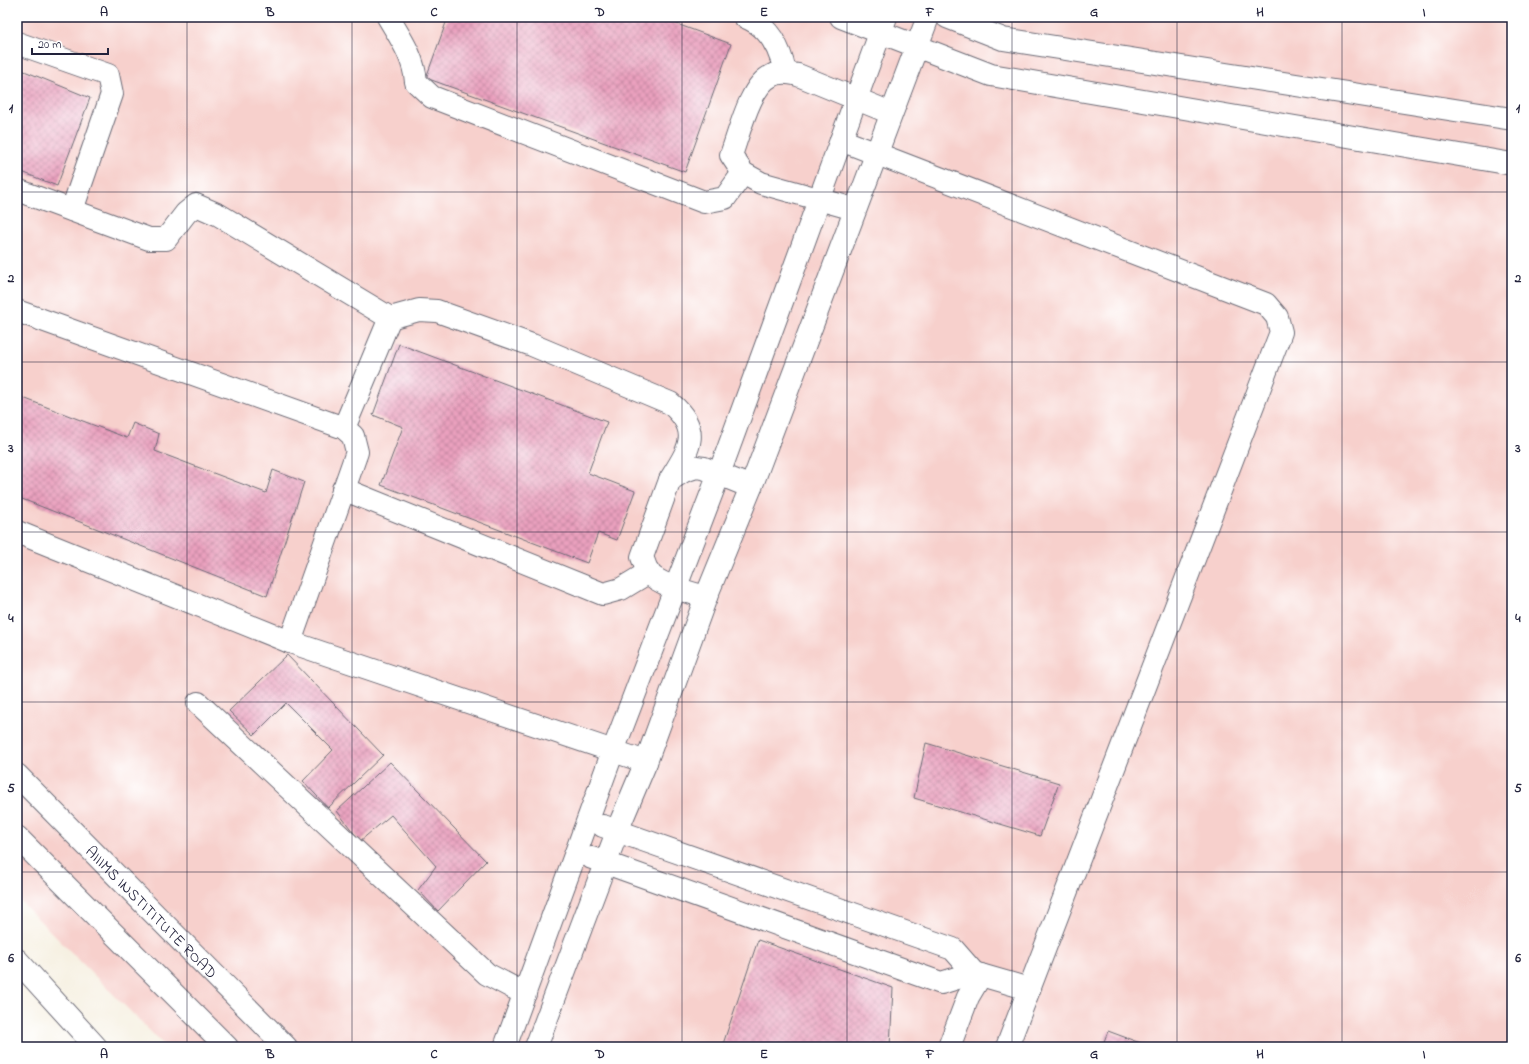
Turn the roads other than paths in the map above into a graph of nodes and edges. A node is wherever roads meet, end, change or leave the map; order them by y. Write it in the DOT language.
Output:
graph roads {
  1 [pos="388,17"];
  2 [pos="746,17"];
  3 [pos="842,17"];
  4 [pos="928,17"];
  5 [pos="946,17"];
  6 [pos="883,25"];
  7 [pos="17,42"];
  8 [pos="916,46"];
  9 [pos="785,72"];
  10 [pos="856,99"];
  11 [pos="891,113"];
  12 [pos="1512,119"];
  13 [pos="841,140"];
  14 [pos="876,152"];
  15 [pos="1512,164"];
  16 [pos="743,173"];
  17 [pos="17,190"];
  18 [pos="819,200"];
  19 [pos="72,210"];
  20 [pos="854,210"];
  21 [pos="17,311"];
  22 [pos="390,318"];
  23 [pos="344,428"];
  24 [pos="719,474"];
  25 [pos="670,480"];
  26 [pos="751,487"];
  27 [pos="343,489"];
  28 [pos="17,532"];
  29 [pos="649,572"];
  30 [pos="676,588"];
  31 [pos="706,597"];
  32 [pos="290,642"];
  33 [pos="198,702"];
  34 [pos="613,752"];
  35 [pos="646,762"];
  36 [pos="17,775"];
  37 [pos="589,821"];
  38 [pos="617,831"];
  39 [pos="17,838"];
  40 [pos="577,852"];
  41 [pos="605,863"];
  42 [pos="17,960"];
  43 [pos="977,974"];
  44 [pos="1028,989"];
  45 [pos="525,994"];
  46 [pos="96,1047"];
  47 [pos="227,1047"];
  48 [pos="286,1047"];
  49 [pos="506,1047"];
  50 [pos="536,1047"];
  51 [pos="949,1047"];
  52 [pos="1007,1047"];
  1 -- 16 [label="street"];
  2 -- 9 [label="street"];
  3 -- 6 [label="street"];
  4 -- 8 [label="street"];
  5 -- 12 [label="street"];
  6 -- 8 [label="street"];
  6 -- 10 [label="street"];
  7 -- 19 [label="street"];
  8 -- 11 [label="street"];
  8 -- 15 [label="street"];
  9 -- 10 [label="street"];
  9 -- 16 [label="street"];
  10 -- 11 [label="street"];
  10 -- 13 [label="street"];
  11 -- 14 [label="street"];
  13 -- 14 [label="street"];
  13 -- 18 [label="street"];
  14 -- 20 [label="street"];
  14 -- 44 [label="street"];
  16 -- 18 [label="street"];
  17 -- 19 [label="street"];
  18 -- 20 [label="street"];
  18 -- 24 [label="street"];
  19 -- 22 [label="street"];
  20 -- 26 [label="street"];
  21 -- 23 [label="street"];
  22 -- 23 [label="street"];
  22 -- 25 [label="street"];
  23 -- 27 [label="street"];
  24 -- 25 [label="street"];
  24 -- 26 [label="street"];
  24 -- 30 [label="street"];
  25 -- 29 [label="street"];
  26 -- 31 [label="street"];
  27 -- 29 [label="street"];
  27 -- 32 [label="street"];
  28 -- 32 [label="street"];
  29 -- 30 [label="street"];
  30 -- 31 [label="street"];
  30 -- 34 [label="street"];
  31 -- 35 [label="street"];
  32 -- 34 [label="street"];
  33 -- 45 [label="street"];
  34 -- 35 [label="street"];
  34 -- 37 [label="street"];
  35 -- 38 [label="street"];
  36 -- 48 [label="street, AIIIMS INSTITITUTE ROAD"];
  37 -- 38 [label="street"];
  37 -- 40 [label="street"];
  38 -- 41 [label="street"];
  38 -- 43 [label="street"];
  39 -- 47 [label="street"];
  40 -- 41 [label="street"];
  40 -- 45 [label="street"];
  41 -- 43 [label="street"];
  41 -- 50 [label="street"];
  42 -- 46 [label="street"];
  43 -- 44 [label="street"];
  43 -- 51 [label="street"];
  44 -- 52 [label="street"];
  45 -- 49 [label="street"];
}
